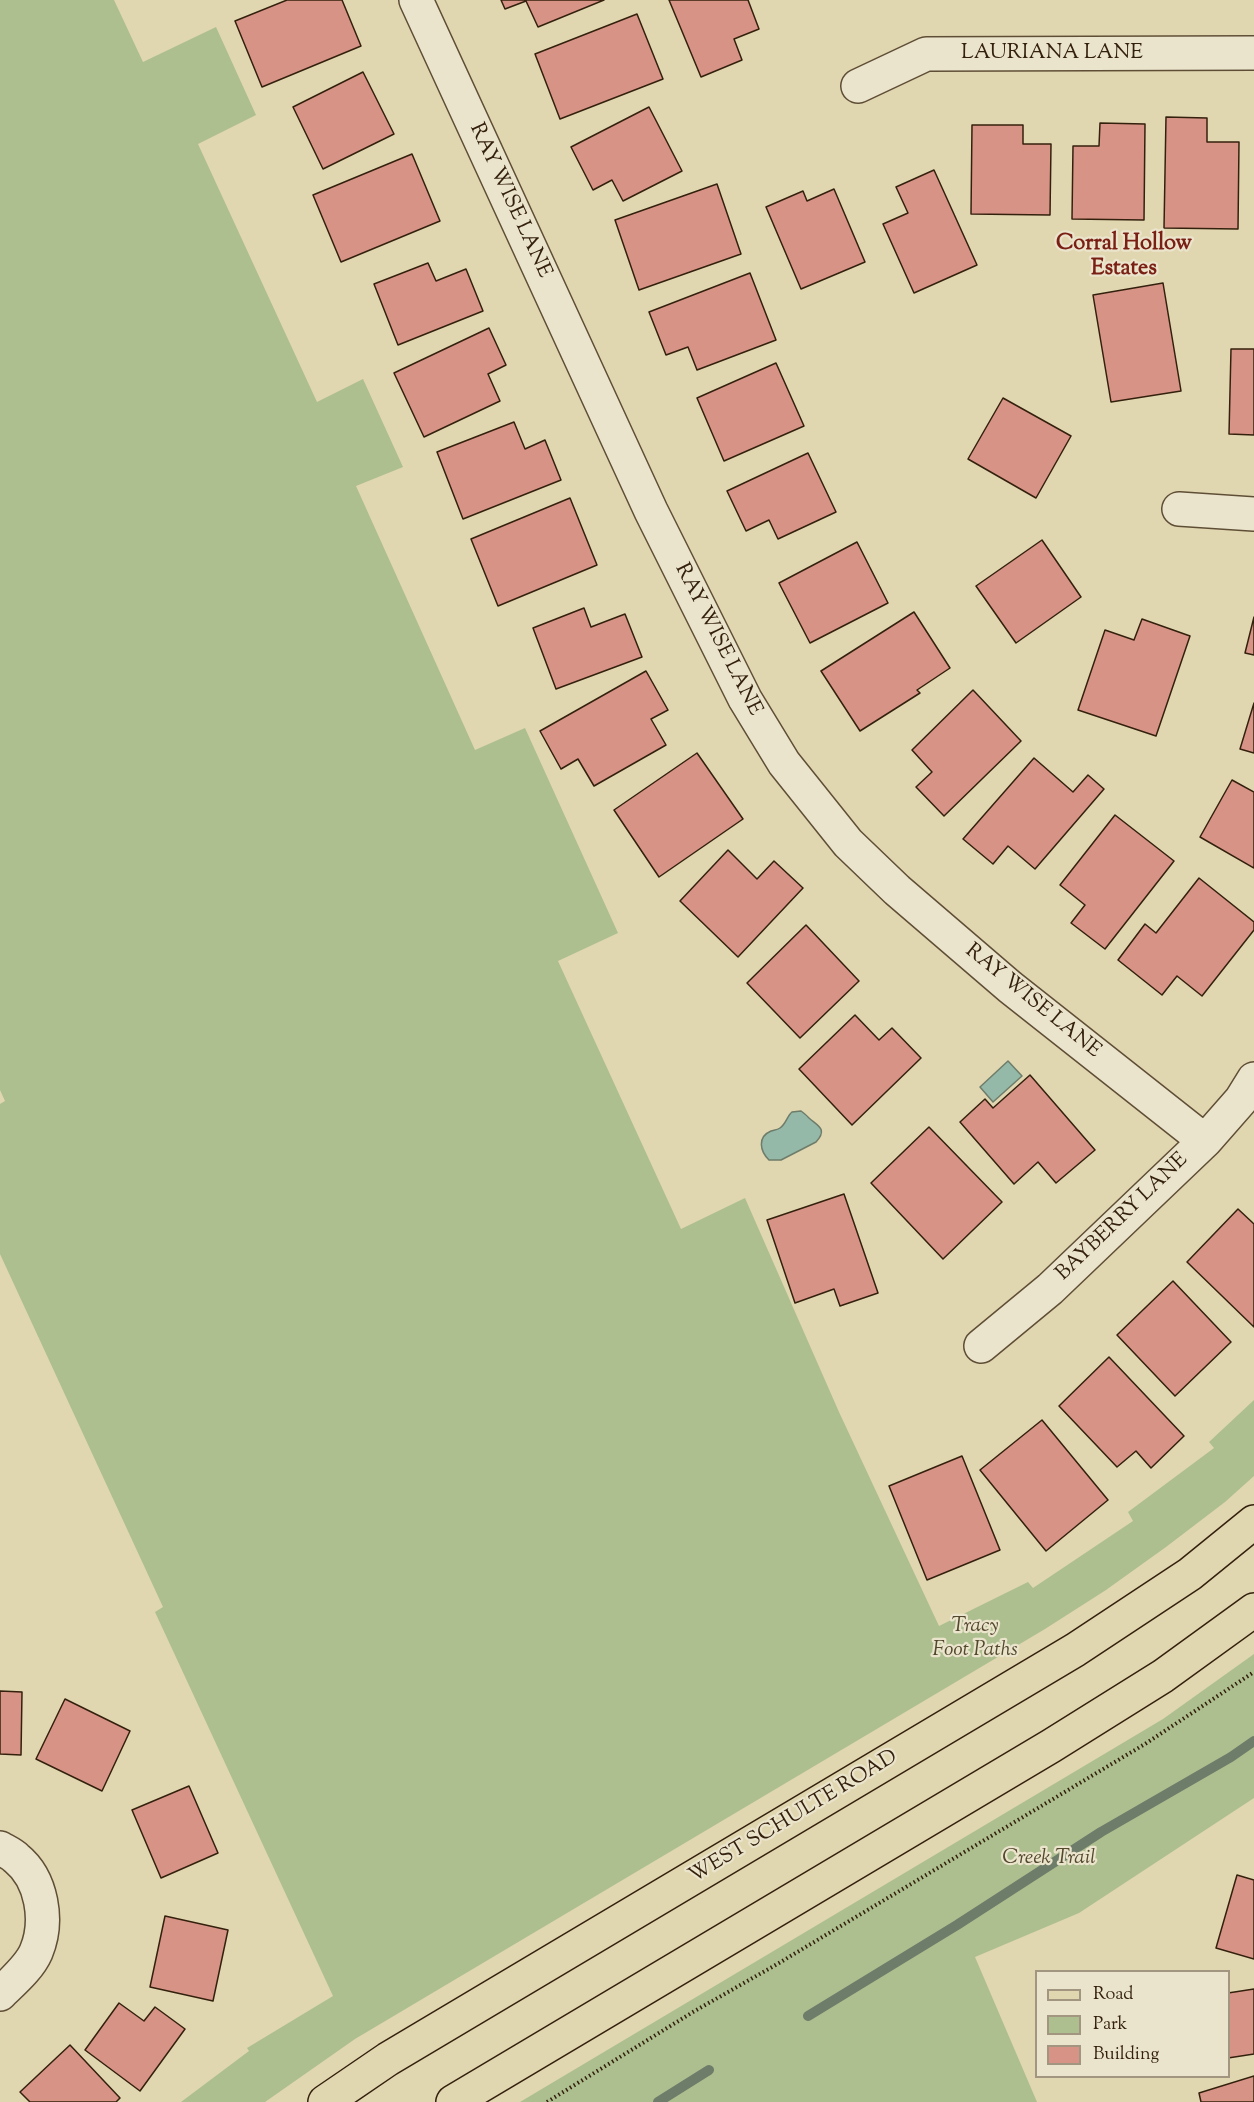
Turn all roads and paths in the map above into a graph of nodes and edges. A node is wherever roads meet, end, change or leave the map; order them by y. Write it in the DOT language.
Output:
graph roads {
  1 [pos="416,0"];
  2 [pos="1254,53"];
  3 [pos="858,86"];
  4 [pos="1179,508"];
  5 [pos="1254,514"];
  6 [pos="1254,1079"];
  7 [pos="1205,1141"];
  8 [pos="981,1346"];
  9 [pos="1254,1522"];
  10 [pos="1254,1610"];
  11 [pos="1254,1672"];
  12 [pos="0,1848"];
  13 [pos="0,1994"];
  14 [pos="325,2102"];
  15 [pos="453,2102"];
  16 [pos="547,2102"];
  1 -- 7 [label="street, RAY WISE LANE"];
  2 -- 3 [label="street, LAURIANA LANE"];
  4 -- 5 [label="street"];
  6 -- 7 [label="street, BAYBERRY LANE"];
  7 -- 8 [label="street, BAYBERRY LANE"];
  9 -- 14 [label="main road, WEST SCHULTE ROAD"];
  10 -- 15 [label="main road"];
  11 -- 16 [label="path"];
  12 -- 13 [label="street"];
}
